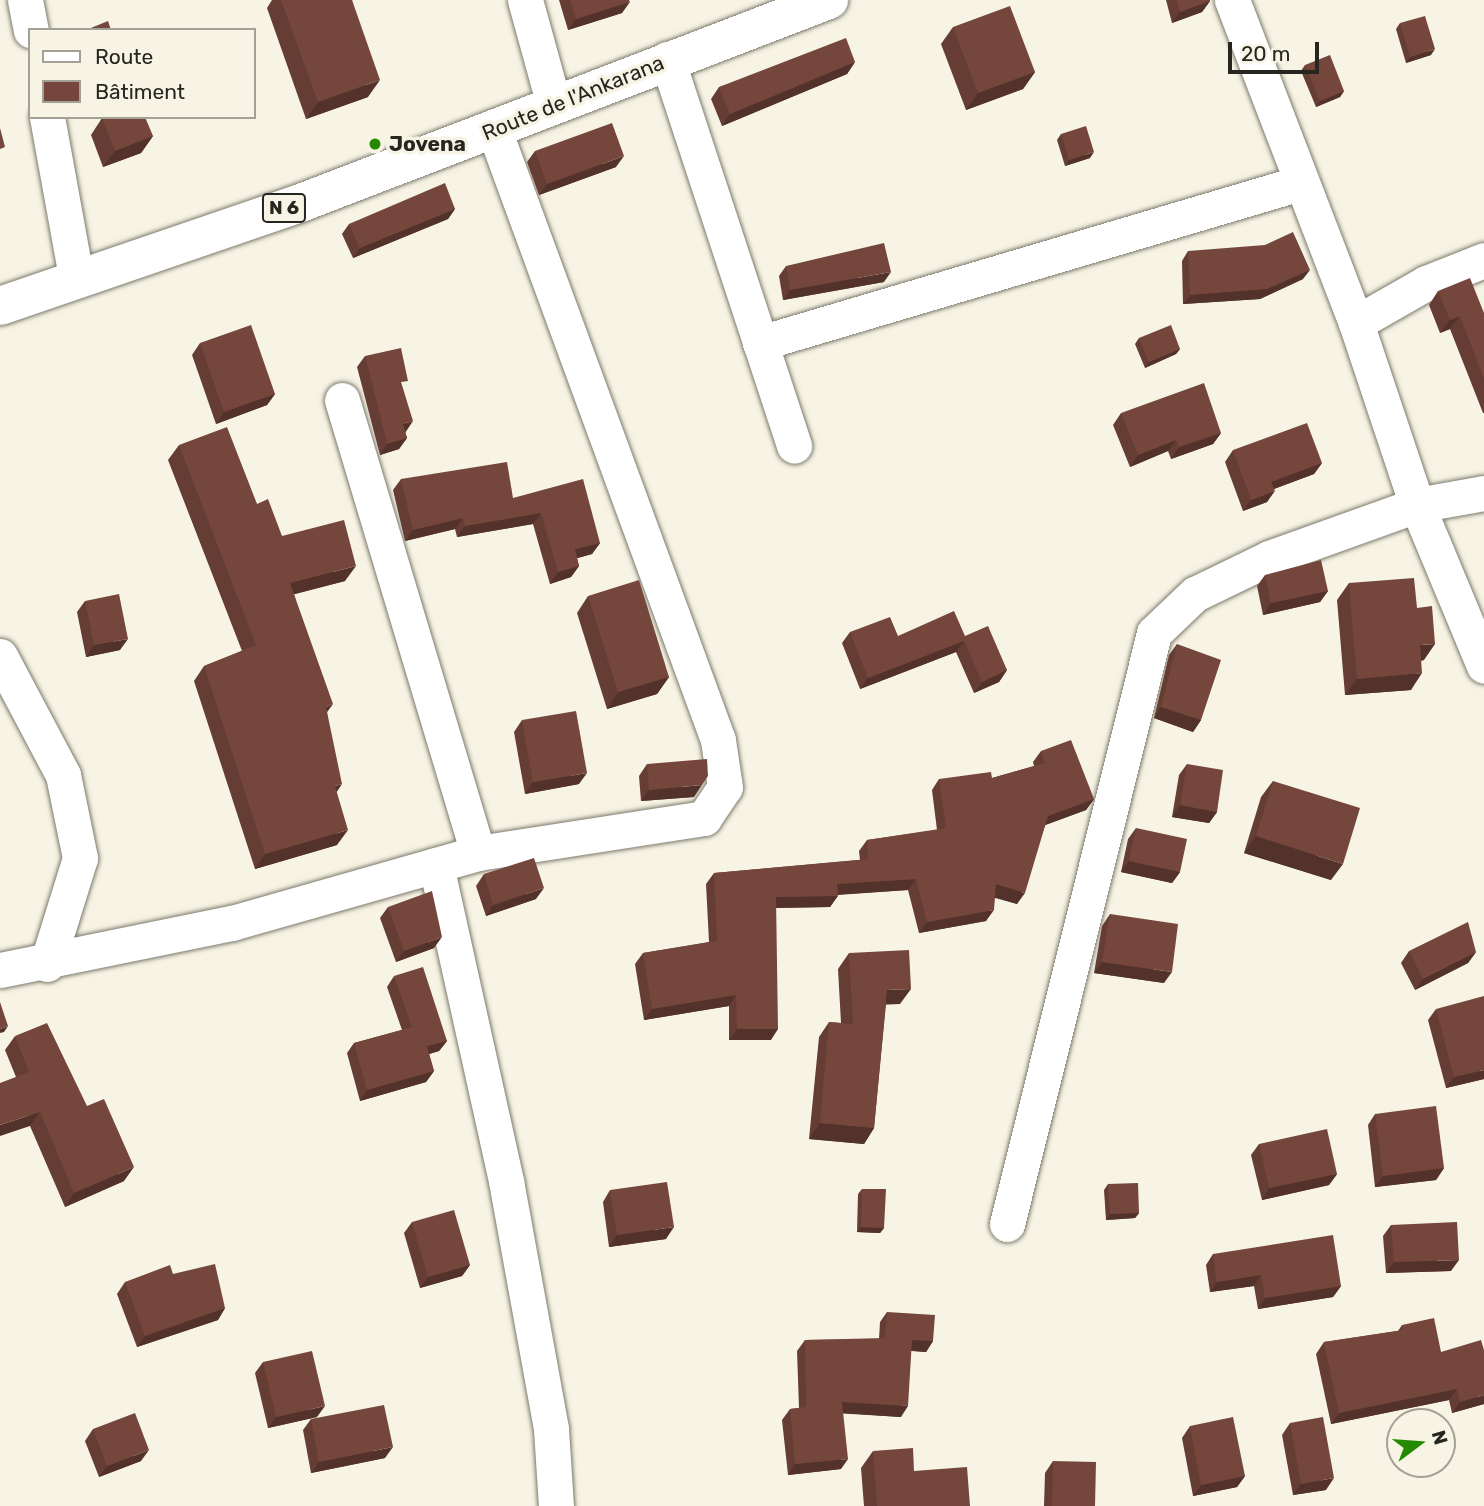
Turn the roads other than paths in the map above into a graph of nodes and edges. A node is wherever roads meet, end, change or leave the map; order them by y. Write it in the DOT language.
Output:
graph roads {
  1 [pos="26,0"];
  2 [pos="525,0"];
  3 [pos="829,0"];
  4 [pos="1231,0"];
  5 [pos="31,28"];
  6 [pos="667,59"];
  7 [pos="554,105"];
  8 [pos="47,119"];
  9 [pos="495,130"];
  10 [pos="1300,183"];
  11 [pos="1484,260"];
  12 [pos="75,276"];
  13 [pos="0,306"];
  14 [pos="1356,323"];
  15 [pos="760,343"];
  16 [pos="342,400"];
  17 [pos="794,446"];
  18 [pos="1484,493"];
  19 [pos="1417,505"];
  20 [pos="0,656"];
  21 [pos="1484,666"];
  22 [pos="478,853"];
  23 [pos="436,865"];
  24 [pos="47,964"];
  25 [pos="0,970"];
  26 [pos="1007,1224"];
  27 [pos="556,1506"];
  1 -- 5 [label="street"];
  2 -- 7 [label="street"];
  3 -- 6 [label="main road, Route de l'Ankarana / N 6"];
  4 -- 10 [label="street"];
  6 -- 7 [label="main road, Route de l'Ankarana / N 6"];
  6 -- 15 [label="street"];
  7 -- 9 [label="main road, Route de l'Ankarana / N 6"];
  8 -- 12 [label="street"];
  9 -- 12 [label="main road, Route de l'Ankarana / N 6"];
  9 -- 22 [label="street"];
  10 -- 14 [label="street"];
  10 -- 15 [label="street"];
  11 -- 14 [label="street"];
  12 -- 13 [label="main road, Route de l'Ankarana / N 6"];
  14 -- 19 [label="street"];
  15 -- 17 [label="street"];
  16 -- 22 [label="street"];
  18 -- 19 [label="street"];
  19 -- 21 [label="street"];
  19 -- 26 [label="street"];
  20 -- 24 [label="street"];
  22 -- 23 [label="street"];
  23 -- 24 [label="street"];
  23 -- 27 [label="street"];
  24 -- 25 [label="street"];
}
